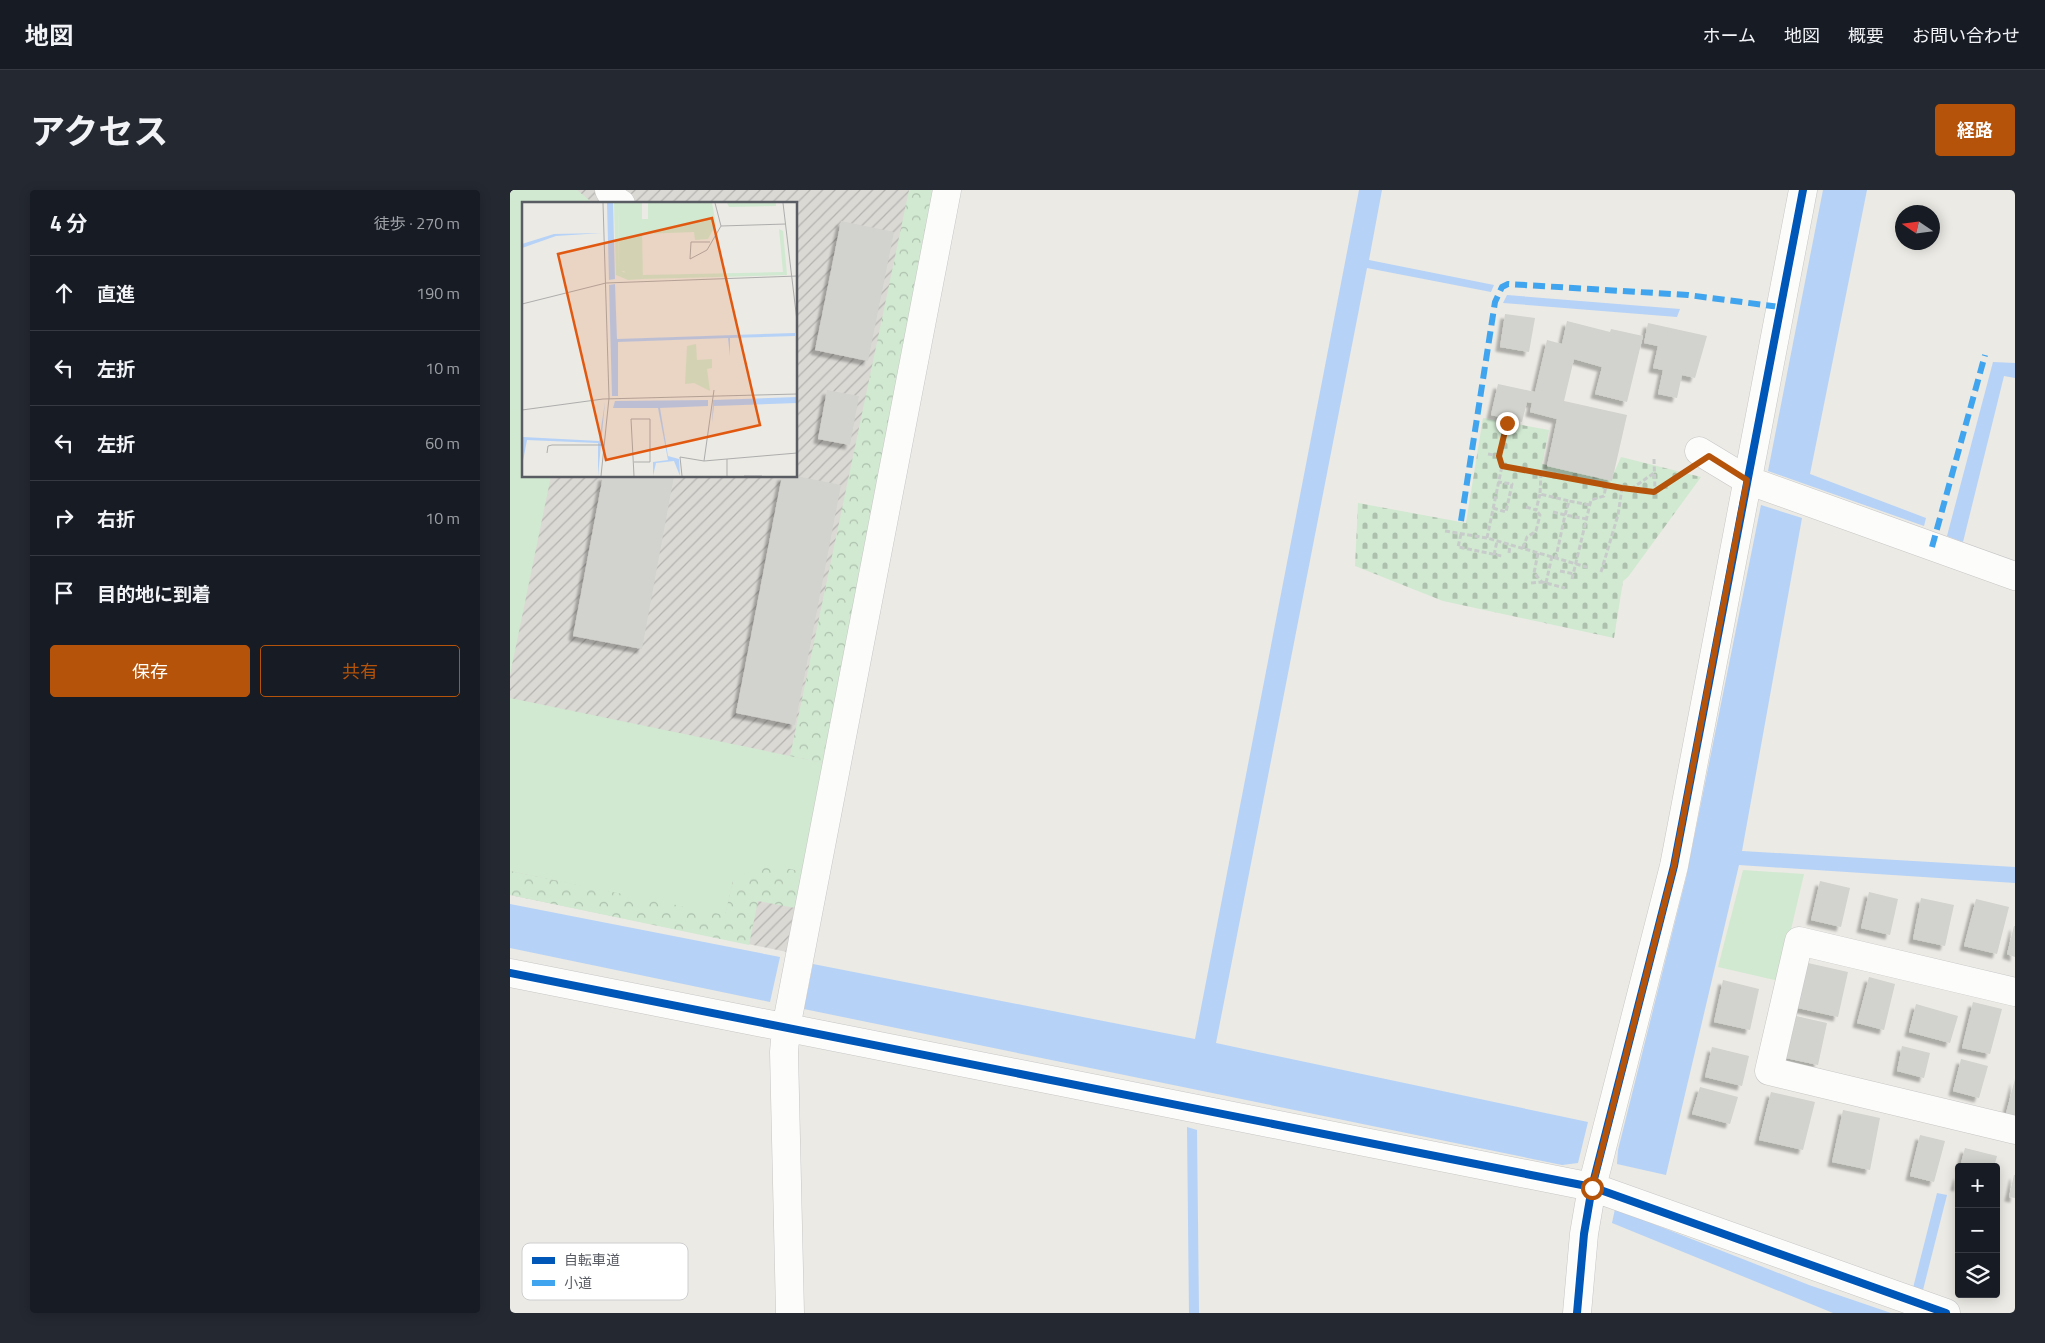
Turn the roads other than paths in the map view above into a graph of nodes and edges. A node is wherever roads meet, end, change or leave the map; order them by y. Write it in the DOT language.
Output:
graph roads {
  1 [pos="609,190"];
  2 [pos="947,190"];
  3 [pos="1803,190"];
  4 [pos="618,202"];
  5 [pos="1704,454"];
  6 [pos="1747,480"];
  7 [pos="2015,576"];
  8 [pos="510,973"];
  9 [pos="2015,992"];
  10 [pos="786,1028"];
  11 [pos="2015,1130"];
  12 [pos="1592,1188"];
  13 [pos="1907,1309"];
  14 [pos="790,1313"];
  15 [pos="1576,1313"];
  16 [pos="1946,1313"];
  1 -- 4 [label="street"];
  2 -- 10 [label="street"];
  3 -- 6 [label="street"];
  5 -- 6 [label="street"];
  6 -- 7 [label="street"];
  6 -- 12 [label="street"];
  8 -- 10 [label="street"];
  9 -- 11 [label="street"];
  10 -- 12 [label="street"];
  10 -- 14 [label="street"];
  12 -- 13 [label="street"];
  12 -- 15 [label="street"];
  13 -- 16 [label="street"];
}
